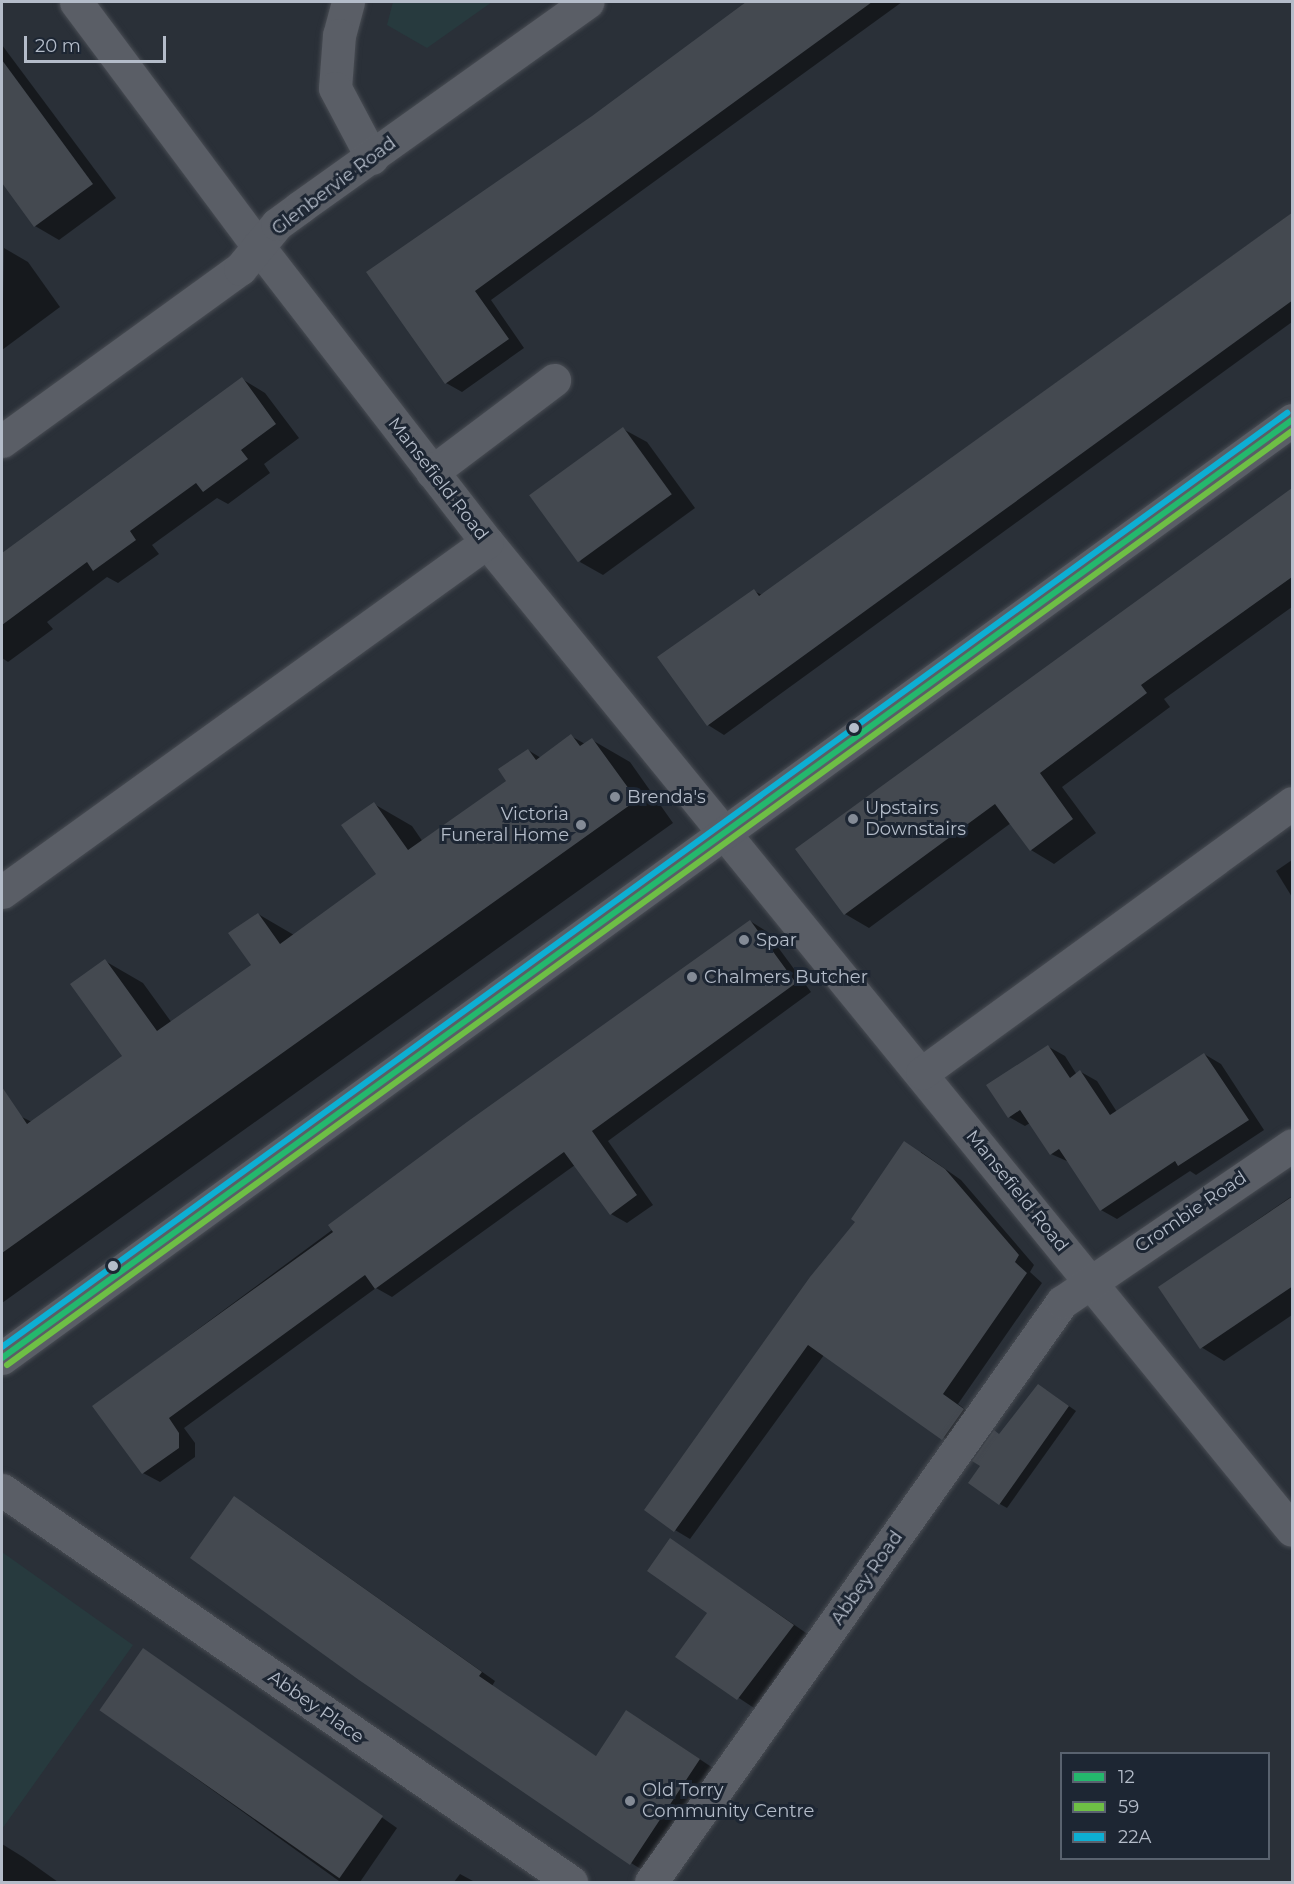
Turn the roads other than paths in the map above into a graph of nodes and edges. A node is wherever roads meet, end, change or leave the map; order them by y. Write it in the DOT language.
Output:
graph roads {
  1 [pos="76,2"];
  2 [pos="348,2"];
  3 [pos="587,2"];
  4 [pos="372,158"];
  5 [pos="258,246"];
  6 [pos="554,380"];
  7 [pos="1293,420"];
  8 [pos="2,441"];
  9 [pos="432,472"];
  10 [pos="487,542"];
  11 [pos="1293,803"];
  12 [pos="726,832"];
  13 [pos="2,892"];
  14 [pos="922,1072"];
  15 [pos="1293,1145"];
  16 [pos="1090,1280"];
  17 [pos="2,1358"];
  18 [pos="2,1490"];
  19 [pos="1293,1530"];
  20 [pos="571,1882"];
  21 [pos="651,1882"];
  1 -- 5 [label="street, Mansefield Road"];
  2 -- 4 [label="street"];
  3 -- 4 [label="street, Glenbervie Road"];
  4 -- 5 [label="street, Glenbervie Road"];
  5 -- 8 [label="street, Glenbervie Road"];
  5 -- 9 [label="street, Mansefield Road"];
  6 -- 9 [label="street"];
  7 -- 12 [label="street"];
  9 -- 10 [label="street, Mansefield Road"];
  10 -- 12 [label="street, Mansefield Road"];
  10 -- 13 [label="street"];
  11 -- 14 [label="street"];
  12 -- 14 [label="street, Mansefield Road"];
  12 -- 17 [label="street"];
  14 -- 16 [label="street, Mansefield Road"];
  15 -- 16 [label="street, Crombie Road"];
  16 -- 19 [label="street, Mansefield Road"];
  16 -- 21 [label="street, Abbey Road"];
  18 -- 20 [label="street, Abbey Place"];
}
